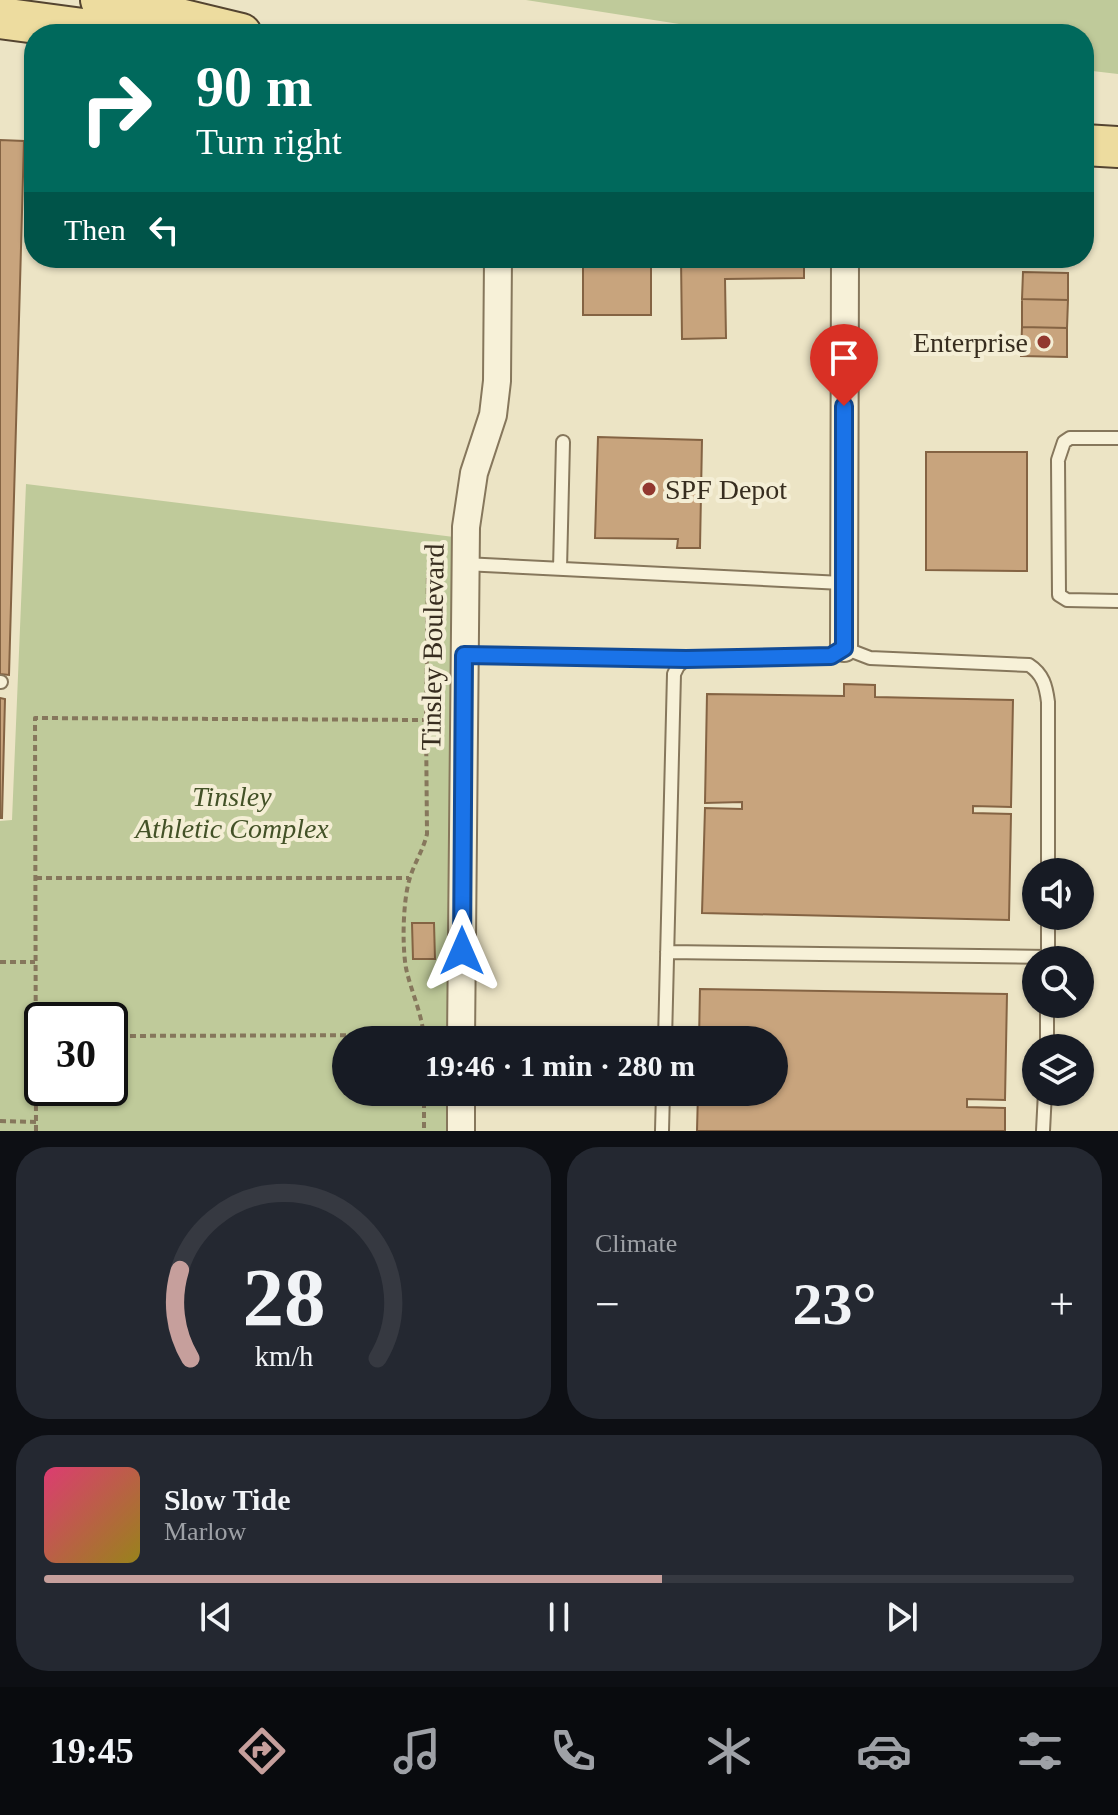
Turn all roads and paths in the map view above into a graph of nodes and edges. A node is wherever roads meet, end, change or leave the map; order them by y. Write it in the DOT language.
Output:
graph roads {
  1 [pos="101,0"];
  2 [pos="0,18"];
  3 [pos="45,24"];
  4 [pos="200,24"];
  5 [pos="1094,146"];
  6 [pos="1118,147"];
  7 [pos="498,268"];
  8 [pos="845,268"];
  9 [pos="1118,438"];
  10 [pos="563,442"];
  11 [pos="464,564"];
  12 [pos="560,569"];
  13 [pos="428,572"];
  14 [pos="842,583"];
  15 [pos="1118,601"];
  16 [pos="844,648"];
  17 [pos="464,655"];
  18 [pos="686,659"];
  19 [pos="426,720"];
  20 [pos="1048,858"];
  21 [pos="36,878"];
  22 [pos="409,878"];
  23 [pos="667,952"];
  24 [pos="1022,958"];
  25 [pos="0,962"];
  26 [pos="35,962"];
  27 [pos="37,1002"];
  28 [pos="423,1026"];
  29 [pos="461,1026"];
  30 [pos="665,1026"];
  31 [pos="128,1036"];
  32 [pos="332,1037"];
  33 [pos="37,1106"];
  34 [pos="424,1106"];
  35 [pos="461,1106"];
  36 [pos="663,1106"];
  37 [pos="1044,1106"];
  38 [pos="0,1121"];
  39 [pos="36,1122"];
  40 [pos="36,1131"];
  41 [pos="424,1131"];
  42 [pos="461,1131"];
  43 [pos="662,1131"];
  44 [pos="1043,1131"];
  1 -- 4 [label="main road"];
  2 -- 3 [label="main road"];
  5 -- 6 [label="main road"];
  7 -- 11 [label="street, Tinsley Boulevard"];
  8 -- 14 [label="street"];
  9 -- 15 [label="lane"];
  10 -- 12 [label="lane"];
  11 -- 12 [label="lane"];
  11 -- 17 [label="street, Tinsley Boulevard"];
  12 -- 14 [label="lane"];
  13 -- 19 [label="path"];
  14 -- 16 [label="street"];
  16 -- 18 [label="lane"];
  16 -- 20 [label="lane"];
  17 -- 18 [label="lane"];
  17 -- 29 [label="street, Tinsley Boulevard"];
  18 -- 23 [label="lane"];
  19 -- 21 [label="path"];
  19 -- 22 [label="path"];
  21 -- 22 [label="path"];
  21 -- 26 [label="path"];
  22 -- 28 [label="path"];
  23 -- 24 [label="lane"];
  23 -- 30 [label="lane"];
  25 -- 26 [label="path"];
  26 -- 27 [label="path"];
  31 -- 32 [label="path"];
  33 -- 39 [label="path"];
  34 -- 41 [label="path"];
  35 -- 42 [label="street"];
  36 -- 43 [label="lane"];
  37 -- 44 [label="lane"];
  38 -- 39 [label="path"];
  39 -- 40 [label="path"];
}
